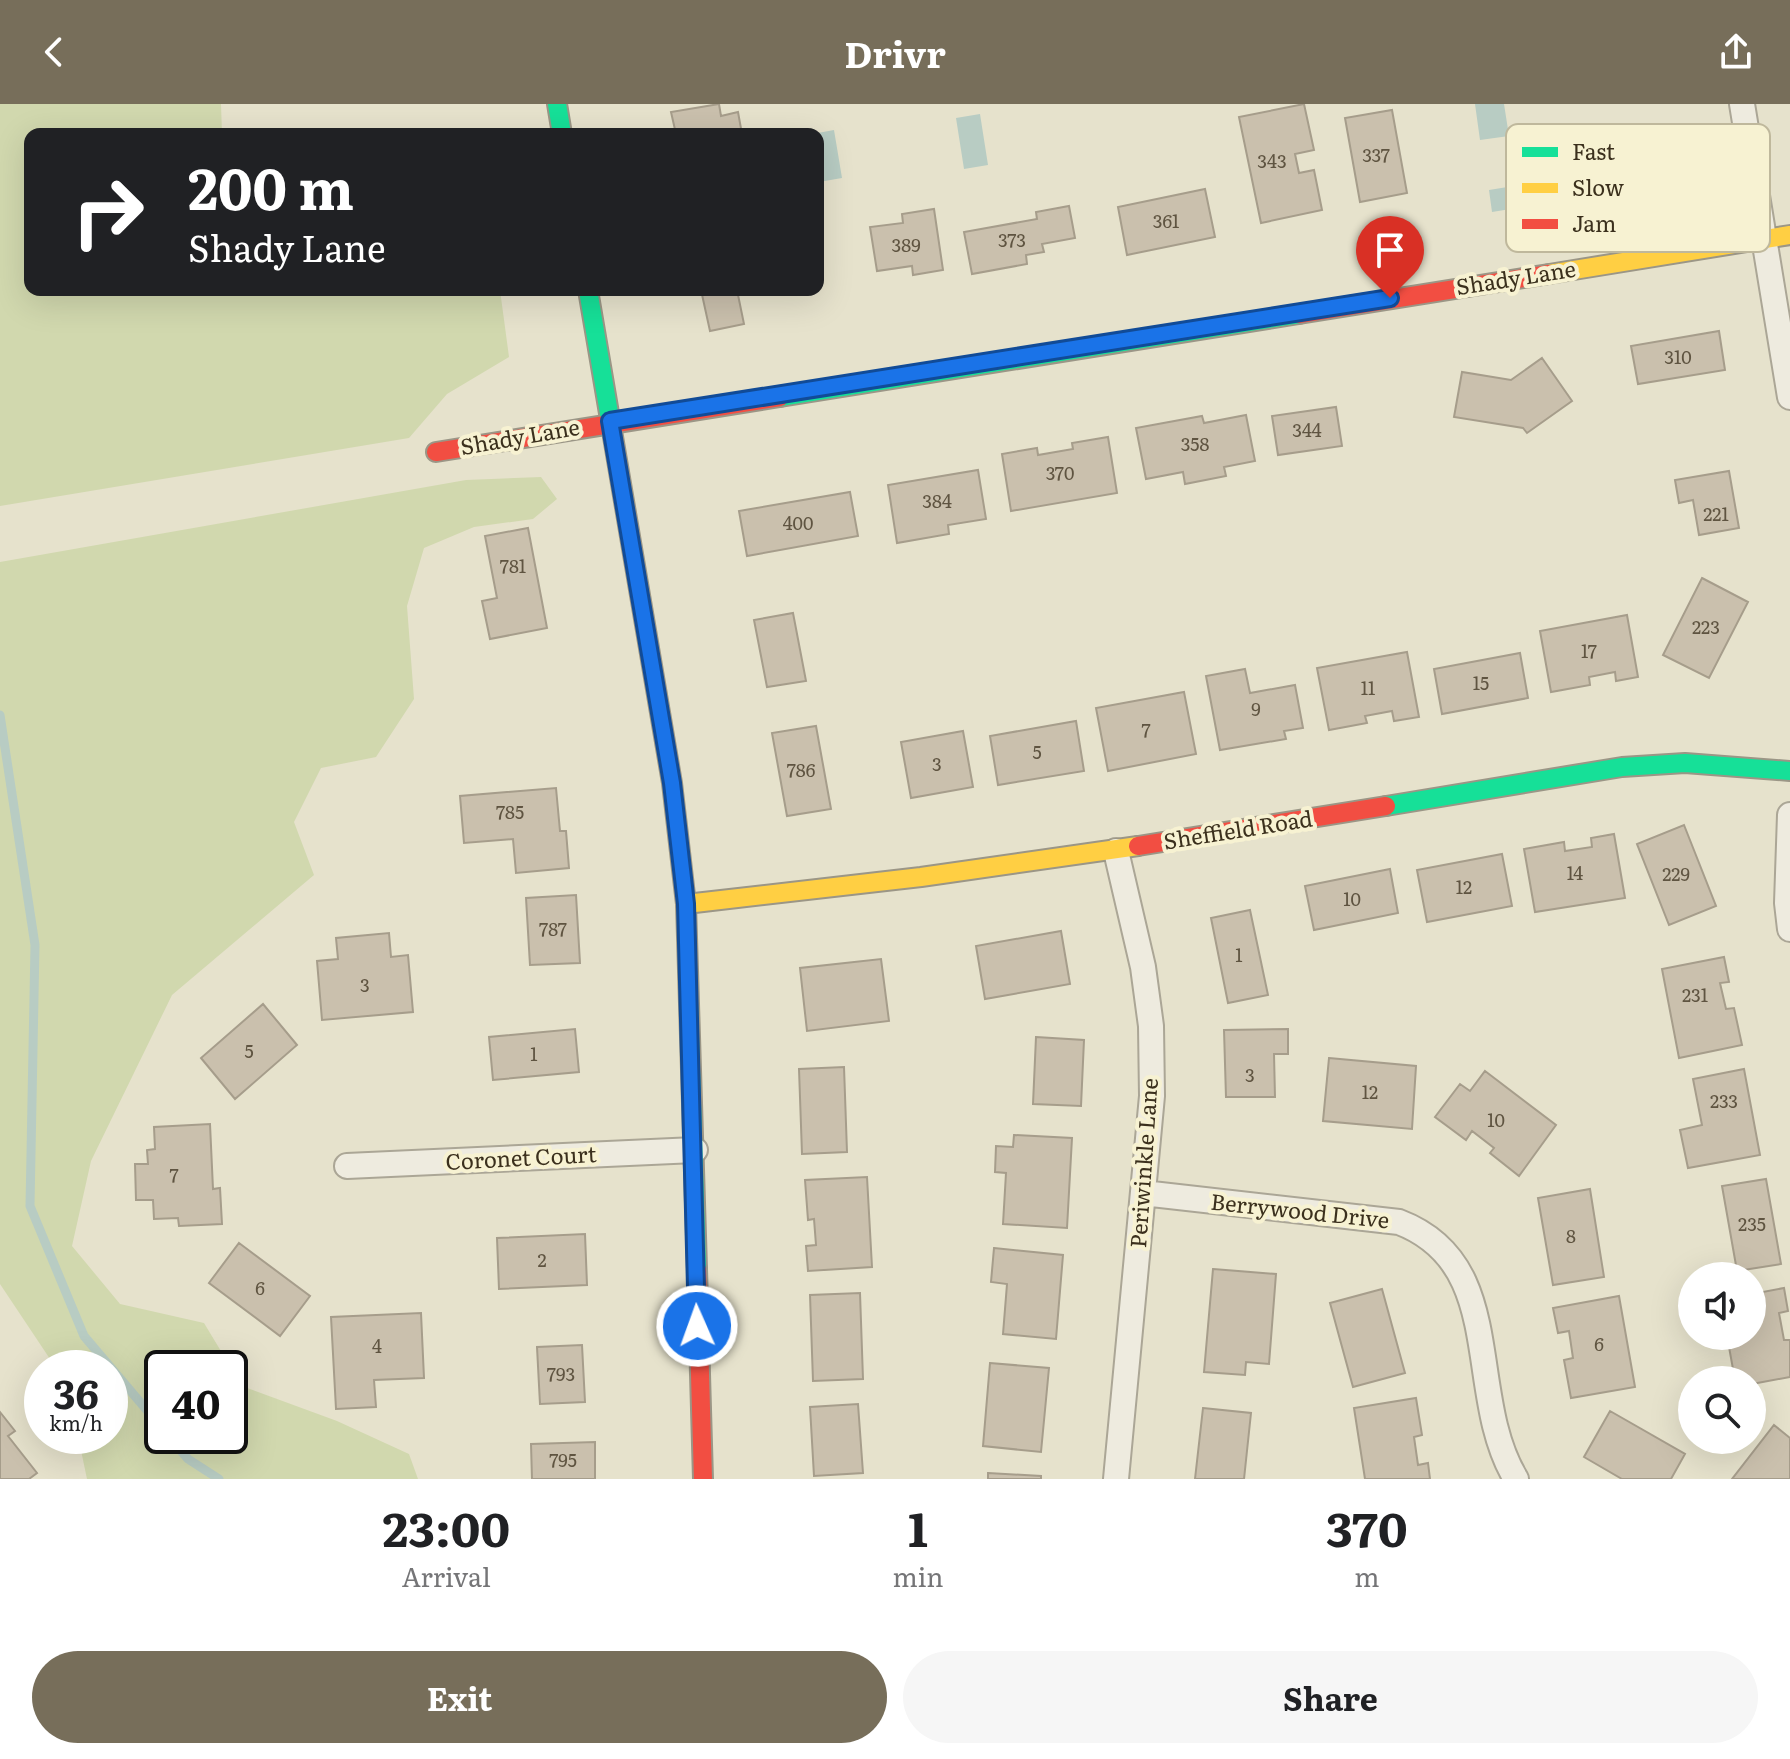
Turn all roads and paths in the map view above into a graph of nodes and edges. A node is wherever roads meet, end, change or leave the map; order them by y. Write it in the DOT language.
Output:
graph roads {
  1 [pos="557,104"];
  2 [pos="1742,104"];
  3 [pos="1745,124"];
  4 [pos="561,128"];
  5 [pos="1790,235"];
  6 [pos="1770,238"];
  7 [pos="1682,252"];
  8 [pos="1766,252"];
  9 [pos="589,296"];
  10 [pos="1790,397"];
  11 [pos="610,421"];
  12 [pos="436,452"];
  13 [pos="1790,771"];
  14 [pos="1790,815"];
  15 [pos="1116,851"];
  16 [pos="686,904"];
  17 [pos="1790,929"];
  18 [pos="695,1150"];
  19 [pos="347,1166"];
  20 [pos="1143,1193"];
  21 [pos="703,1479"];
  22 [pos="1116,1479"];
  23 [pos="1516,1479"];
  1 -- 4 [label="street"];
  2 -- 3 [label="street"];
  5 -- 6 [label="street, Shady Lane"];
  7 -- 11 [label="street, Shady Lane"];
  8 -- 10 [label="street"];
  9 -- 11 [label="street"];
  11 -- 12 [label="street, Shady Lane"];
  11 -- 16 [label="street"];
  13 -- 15 [label="street, Sheffield Road"];
  14 -- 17 [label="street"];
  15 -- 16 [label="street, Sheffield Road"];
  15 -- 20 [label="street, Periwinkle Lane"];
  16 -- 18 [label="street"];
  18 -- 19 [label="street, Coronet Court"];
  18 -- 21 [label="street"];
  20 -- 22 [label="street, Periwinkle Lane"];
  20 -- 23 [label="street, Berrywood Drive"];
}
